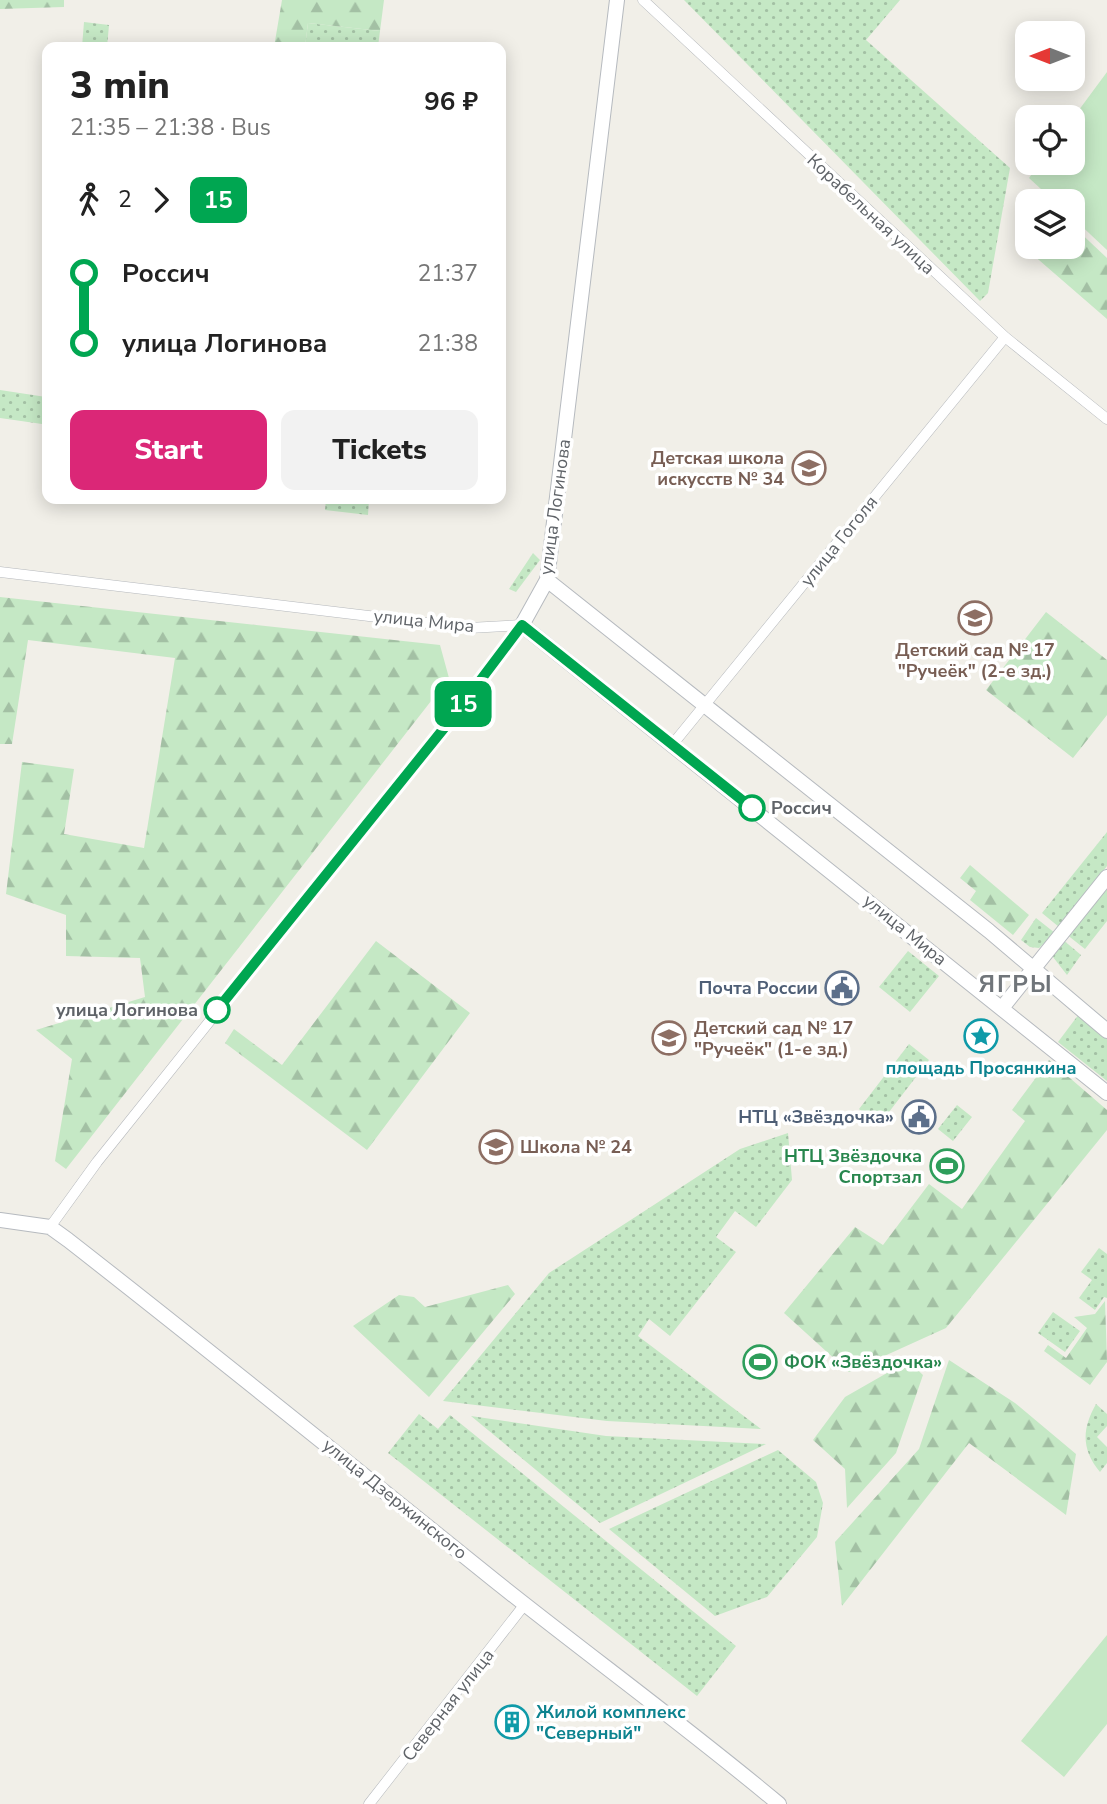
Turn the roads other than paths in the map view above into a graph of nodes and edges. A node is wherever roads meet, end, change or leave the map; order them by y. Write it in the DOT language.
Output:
graph roads {
  1 [pos="617,0"];
  2 [pos="643,0"];
  3 [pos="1005,337"];
  4 [pos="1107,419"];
  5 [pos="0,572"];
  6 [pos="547,580"];
  7 [pos="522,625"];
  8 [pos="706,705"];
  9 [pos="672,745"];
  10 [pos="1107,877"];
  11 [pos="1032,970"];
  12 [pos="1002,1008"];
  13 [pos="1107,1031"];
  14 [pos="1107,1093"];
  15 [pos="0,1220"];
  16 [pos="50,1227"];
  17 [pos="525,1604"];
  18 [pos="369,1804"];
  19 [pos="779,1804"];
  1 -- 6 [label="main road, улица Логинова"];
  2 -- 3 [label="street, Корабельная улица"];
  3 -- 4 [label="street, Корабельная улица"];
  3 -- 8 [label="street, улица Гоголя"];
  5 -- 7 [label="street, улица Мира"];
  6 -- 7 [label="main road, улица Логинова"];
  6 -- 8 [label="main road"];
  7 -- 9 [label="main road, улица Мира"];
  7 -- 16 [label="street, улица Логинова"];
  8 -- 9 [label="street, улица Гоголя"];
  8 -- 11 [label="main road"];
  9 -- 12 [label="main road, улица Мира"];
  10 -- 11 [label="main road"];
  11 -- 12 [label="main road"];
  11 -- 13 [label="main road"];
  12 -- 14 [label="main road, улица Мира"];
  15 -- 16 [label="main road, улица Дзержинского"];
  16 -- 17 [label="main road, улица Дзержинского"];
  17 -- 18 [label="street, Северная улица"];
  17 -- 19 [label="main road, улица Дзержинского"];
}
